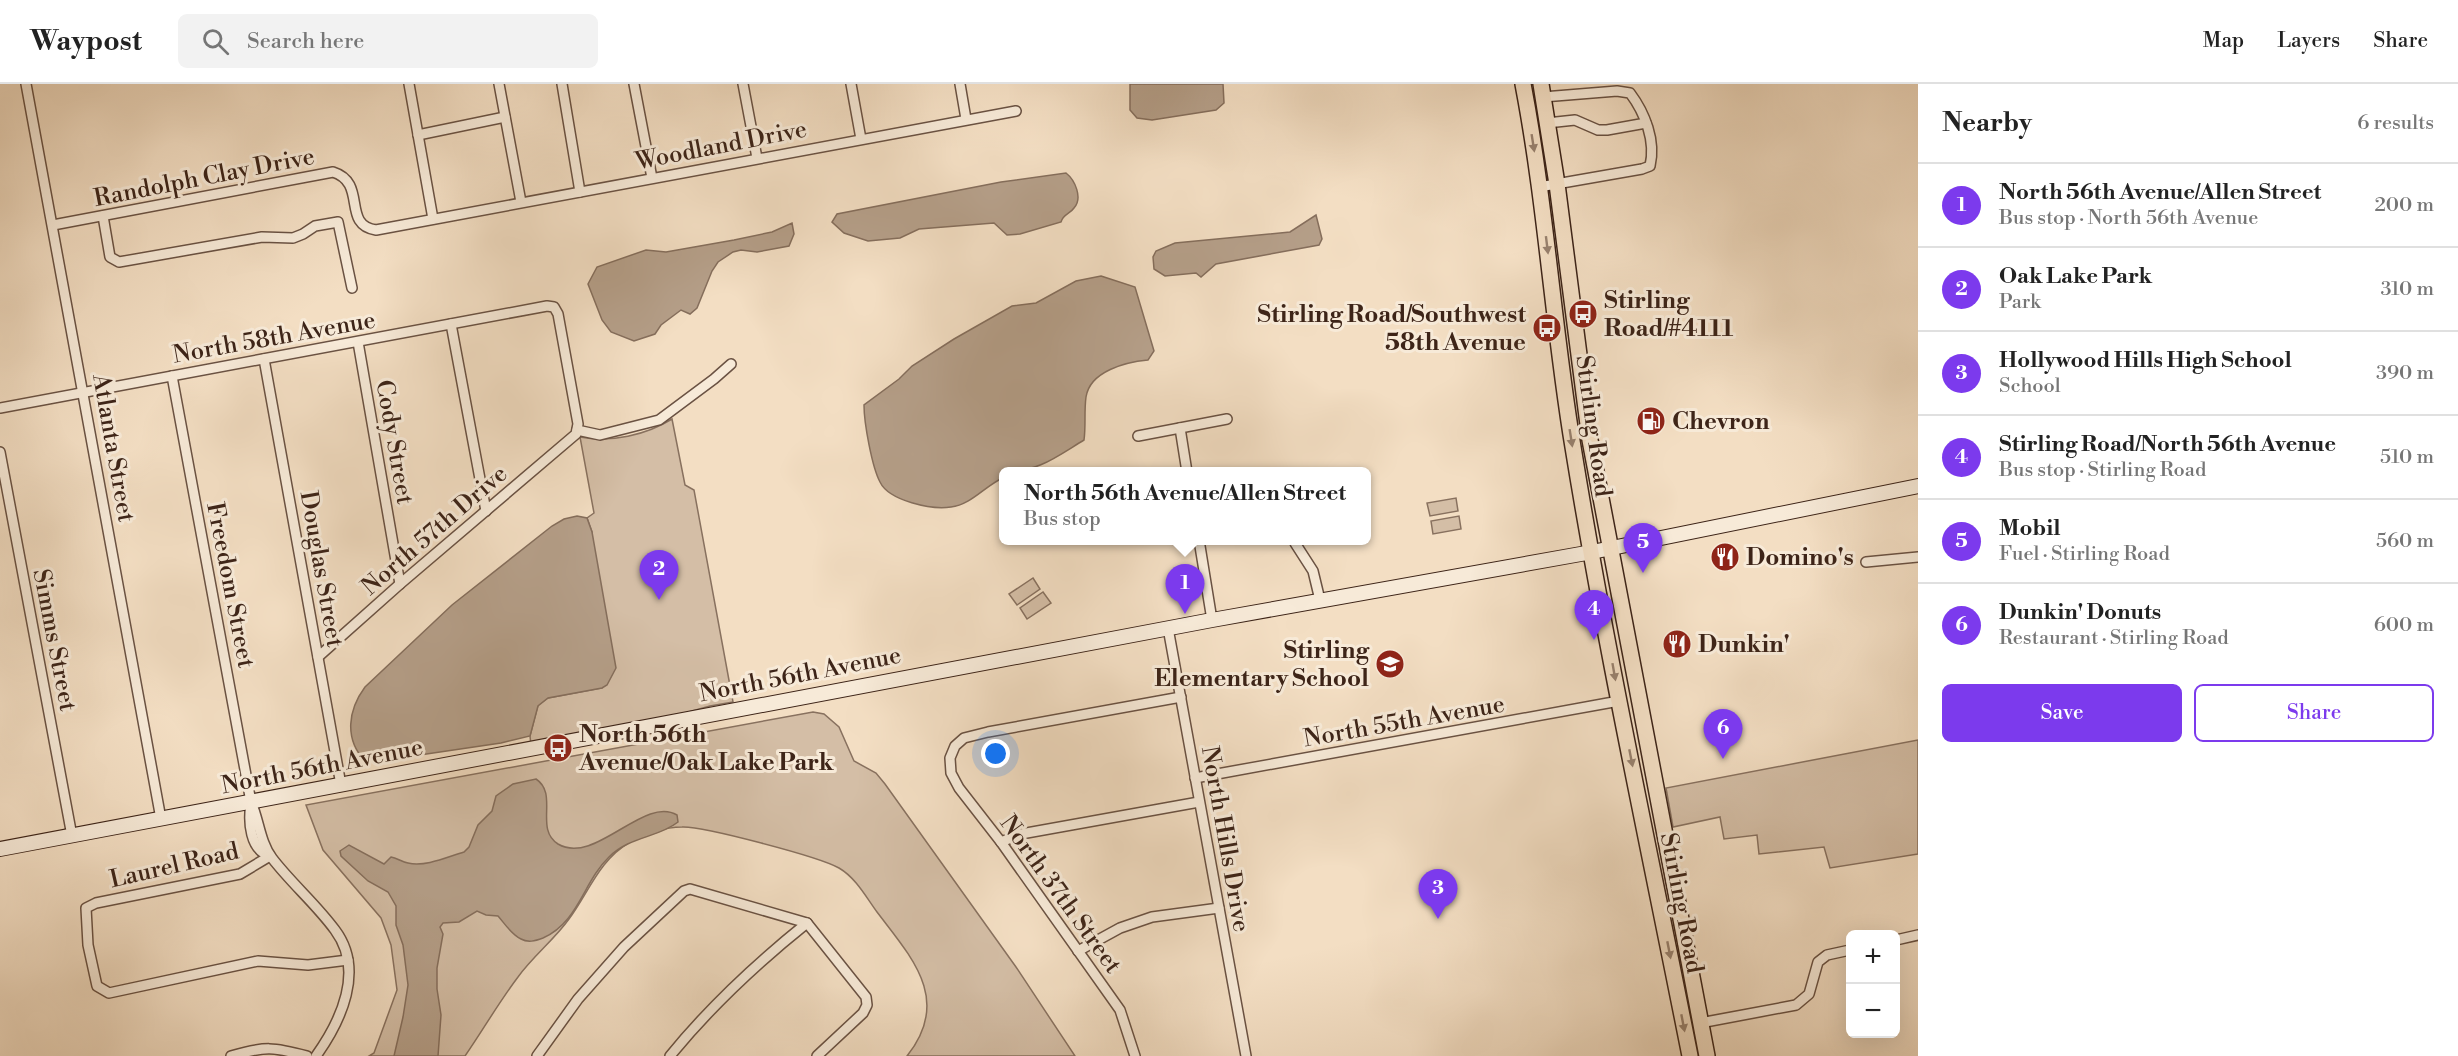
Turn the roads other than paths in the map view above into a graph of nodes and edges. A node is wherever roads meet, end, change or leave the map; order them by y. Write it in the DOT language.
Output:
graph roads {
  1 [pos="26,84"];
  2 [pos="409,84"];
  3 [pos="499,84"];
  4 [pos="562,84"];
  5 [pos="634,84"];
  6 [pos="743,84"];
  7 [pos="851,84"];
  8 [pos="960,84"];
  9 [pos="1523,84"];
  10 [pos="1542,91"];
  11 [pos="1016,111"];
  12 [pos="505,117"];
  13 [pos="966,119"];
  14 [pos="1547,123"];
  15 [pos="1646,123"];
  16 [pos="418,135"];
  17 [pos="861,139"];
  18 [pos="757,158"];
  19 [pos="652,178"];
  20 [pos="1557,184"];
  21 [pos="1539,187"];
  22 [pos="579,192"];
  23 [pos="521,202"];
  24 [pos="103,216"];
  25 [pos="433,219"];
  26 [pos="53,225"];
  27 [pos="352,288"];
  28 [pos="451,324"];
  29 [pos="358,342"];
  30 [pos="264,359"];
  31 [pos="731,364"];
  32 [pos="172,376"];
  33 [pos="84,392"];
  34 [pos="0,408"];
  35 [pos="1227,419"];
  36 [pos="1180,428"];
  37 [pos="577,432"];
  38 [pos="1138,436"];
  39 [pos="0,452"];
  40 [pos="1186,467"];
  41 [pos="1918,486"];
  42 [pos="486,511"];
  43 [pos="1200,545"];
  44 [pos="1296,545"];
  45 [pos="1609,549"];
  46 [pos="1592,552"];
  47 [pos="1918,557"];
  48 [pos="1866,562"];
  49 [pos="400,584"];
  50 [pos="1320,600"];
  51 [pos="1212,620"];
  52 [pos="1168,628"];
  53 [pos="318,657"];
  54 [pos="1181,697"];
  55 [pos="1619,701"];
  56 [pos="1643,723"];
  57 [pos="1195,778"];
  58 [pos="341,785"];
  59 [pos="251,802"];
  60 [pos="1199,802"];
  61 [pos="161,819"];
  62 [pos="72,836"];
  63 [pos="1001,842"];
  64 [pos="0,849"];
  65 [pos="270,856"];
  66 [pos="1219,908"];
  67 [pos="807,923"];
  68 [pos="1918,935"];
  69 [pos="1900,939"];
  70 [pos="1078,951"];
  71 [pos="1846,951"];
  72 [pos="348,960"];
  73 [pos="1700,1023"];
  74 [pos="231,1056"];
  75 [pos="307,1056"];
  76 [pos="315,1056"];
  77 [pos="537,1056"];
  78 [pos="670,1056"];
  79 [pos="817,1056"];
  80 [pos="1135,1056"];
  81 [pos="1246,1056"];
  82 [pos="1690,1056"];
  83 [pos="1707,1056"];
  1 -- 26 [label="street, Atlanta Street"];
  2 -- 16 [label="street"];
  3 -- 12 [label="street"];
  4 -- 22 [label="street"];
  5 -- 19 [label="street"];
  6 -- 18 [label="street"];
  7 -- 17 [label="street"];
  8 -- 13 [label="street"];
  9 -- 21 [label="main road, Stirling Road, one-way"];
  10 -- 14 [label="main road, Stirling Road"];
  10 -- 15 [label="street"];
  11 -- 13 [label="street, Woodland Drive"];
  12 -- 16 [label="street"];
  12 -- 23 [label="street"];
  13 -- 17 [label="street, Woodland Drive"];
  14 -- 15 [label="street"];
  14 -- 20 [label="main road, Stirling Road"];
  15 -- 20 [label="street"];
  16 -- 25 [label="street"];
  17 -- 18 [label="street, Woodland Drive"];
  18 -- 19 [label="street, Woodland Drive"];
  19 -- 22 [label="street, Woodland Drive"];
  20 -- 21 [label="street"];
  20 -- 45 [label="main road, Stirling Road"];
  21 -- 46 [label="main road, Stirling Road, one-way"];
  22 -- 23 [label="street, Woodland Drive"];
  23 -- 25 [label="street, Woodland Drive"];
  24 -- 25 [label="street, Randolph Clay Drive"];
  24 -- 26 [label="street, Randolph Clay Drive"];
  24 -- 27 [label="street"];
  26 -- 33 [label="street, Atlanta Street"];
  28 -- 29 [label="street, North 58th Avenue"];
  28 -- 37 [label="street, North 58th Avenue"];
  28 -- 42 [label="street"];
  29 -- 30 [label="street, North 58th Avenue"];
  29 -- 49 [label="street, Cody Street"];
  30 -- 32 [label="street, North 58th Avenue"];
  30 -- 53 [label="street, Douglas Street"];
  31 -- 37 [label="street"];
  32 -- 33 [label="street, North 58th Avenue"];
  32 -- 59 [label="street, Freedom Street"];
  33 -- 34 [label="street, North 58th Avenue"];
  33 -- 61 [label="street, Atlanta Street"];
  35 -- 36 [label="street"];
  36 -- 38 [label="street"];
  36 -- 40 [label="street"];
  37 -- 42 [label="street, North 57th Drive"];
  39 -- 62 [label="street, Simms Street"];
  41 -- 45 [label="street, North 56th Avenue"];
  42 -- 49 [label="street, North 57th Drive"];
  43 -- 51 [label="street"];
  44 -- 50 [label="street"];
  45 -- 46 [label="street, North 56th Avenue"];
  45 -- 56 [label="main road, Stirling Road"];
  46 -- 50 [label="street, North 56th Avenue"];
  46 -- 55 [label="main road, Stirling Road, one-way"];
  47 -- 48 [label="street"];
  49 -- 53 [label="street, North 57th Drive"];
  50 -- 51 [label="street, North 56th Avenue"];
  51 -- 52 [label="street, North 56th Avenue"];
  52 -- 54 [label="street, North Hills Drive"];
  52 -- 58 [label="street, North 56th Avenue"];
  53 -- 58 [label="street, Douglas Street"];
  54 -- 57 [label="street, North Hills Drive"];
  54 -- 63 [label="street, North 37th Street"];
  55 -- 56 [label="main road"];
  55 -- 57 [label="street, North 55th Avenue"];
  55 -- 82 [label="main road, Stirling Road, one-way"];
  56 -- 73 [label="main road, Stirling Road"];
  57 -- 60 [label="street, North Hills Drive"];
  58 -- 59 [label="street, North 56th Avenue"];
  59 -- 61 [label="street, North 56th Avenue"];
  59 -- 65 [label="street, Freedom Street"];
  60 -- 63 [label="street"];
  60 -- 66 [label="street, North Hills Drive"];
  61 -- 62 [label="street, North 56th Avenue"];
  62 -- 64 [label="street, North 56th Avenue"];
  63 -- 70 [label="street, North 37th Street"];
  65 -- 72 [label="street, Freedom Street"];
  65 -- 72 [label="street, Laurel Road"];
  66 -- 70 [label="street"];
  66 -- 81 [label="street, North Hills Drive"];
  67 -- 77 [label="street"];
  67 -- 78 [label="street"];
  67 -- 79 [label="street"];
  68 -- 69 [label="street"];
  70 -- 80 [label="street, North 37th Street"];
  71 -- 73 [label="street"];
  72 -- 76 [label="street"];
  73 -- 83 [label="main road, Stirling Road"];
  74 -- 75 [label="street"];
}
